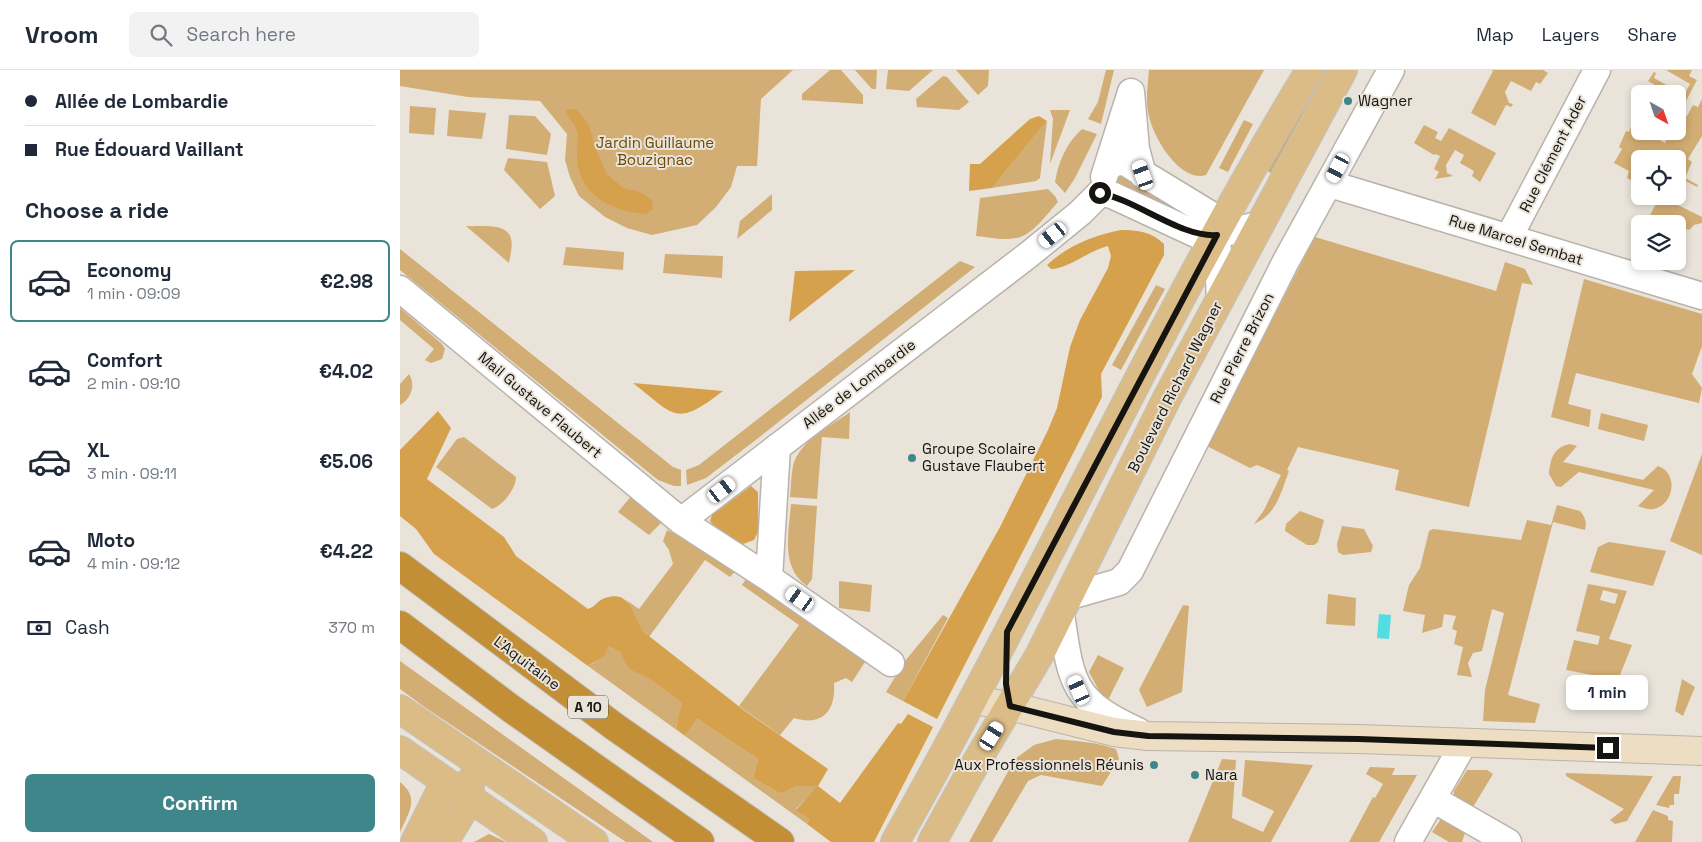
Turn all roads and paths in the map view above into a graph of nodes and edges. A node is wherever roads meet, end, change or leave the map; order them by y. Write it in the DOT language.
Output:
graph roads {
  1 [pos="1310,70"];
  2 [pos="1343,70"];
  3 [pos="1391,70"];
  4 [pos="1597,70"];
  5 [pos="1132,81"];
  6 [pos="1143,175"];
  7 [pos="1104,181"];
  8 [pos="1330,184"];
  9 [pos="1261,224"];
  10 [pos="1217,235"];
  11 [pos="1509,238"];
  12 [pos="400,288"];
  13 [pos="1699,288"];
  14 [pos="1220,300"];
  15 [pos="777,447"];
  16 [pos="681,521"];
  17 [pos="400,566"];
  18 [pos="769,578"];
  19 [pos="1066,605"];
  20 [pos="400,625"];
  21 [pos="1007,632"];
  22 [pos="891,663"];
  23 [pos="973,700"];
  24 [pos="1010,706"];
  25 [pos="400,708"];
  26 [pos="1148,736"];
  27 [pos="1464,743"];
  28 [pos="400,750"];
  29 [pos="1702,751"];
  30 [pos="461,752"];
  31 [pos="445,782"];
  32 [pos="470,799"];
  33 [pos="1433,799"];
  34 [pos="1491,838"];
  35 [pos="416,842"];
  36 [pos="444,842"];
  37 [pos="533,842"];
  38 [pos="594,842"];
  39 [pos="700,842"];
  40 [pos="780,842"];
  41 [pos="895,842"];
  42 [pos="932,842"];
  43 [pos="1408,842"];
  1 -- 10 [label="main road"];
  2 -- 9 [label="main road, Boulevard Richard Wagner"];
  3 -- 8 [label="street, Rue Pierre Brizon"];
  4 -- 11 [label="street, Rue Clément Ader"];
  5 -- 6 [label="street"];
  5 -- 7 [label="street"];
  6 -- 7 [label="street"];
  6 -- 10 [label="street"];
  7 -- 10 [label="street"];
  7 -- 15 [label="street, Allée de Lombardie"];
  8 -- 11 [label="street, Rue Marcel Sembat"];
  8 -- 19 [label="street, Rue Pierre Brizon"];
  9 -- 10 [label="street"];
  9 -- 14 [label="main road, Boulevard Richard Wagner"];
  10 -- 14 [label="street"];
  10 -- 21 [label="main road"];
  11 -- 13 [label="street, Rue Marcel Sembat"];
  12 -- 16 [label="street, Mail Gustave Flaubert"];
  14 -- 19 [label="main road, Boulevard Richard Wagner"];
  15 -- 16 [label="street, Allée de Lombardie"];
  15 -- 18 [label="street"];
  16 -- 18 [label="street"];
  17 -- 40 [label="highway, L'Aquitaine / A 10"];
  18 -- 22 [label="street"];
  19 -- 24 [label="main road, Boulevard Richard Wagner"];
  19 -- 26 [label="street"];
  20 -- 39 [label="highway"];
  21 -- 23 [label="main road"];
  21 -- 24 [label="main road"];
  23 -- 24 [label="main road"];
  23 -- 41 [label="main road"];
  24 -- 26 [label="main road"];
  24 -- 42 [label="main road, Boulevard Richard Wagner"];
  25 -- 30 [label="main road"];
  26 -- 27 [label="main road"];
  27 -- 29 [label="main road"];
  27 -- 33 [label="street"];
  28 -- 31 [label="main road"];
  30 -- 32 [label="main road"];
  30 -- 38 [label="main road"];
  31 -- 32 [label="main road"];
  31 -- 35 [label="main road"];
  32 -- 36 [label="main road"];
  32 -- 37 [label="main road"];
  33 -- 34 [label="street"];
  33 -- 43 [label="street"];
}
